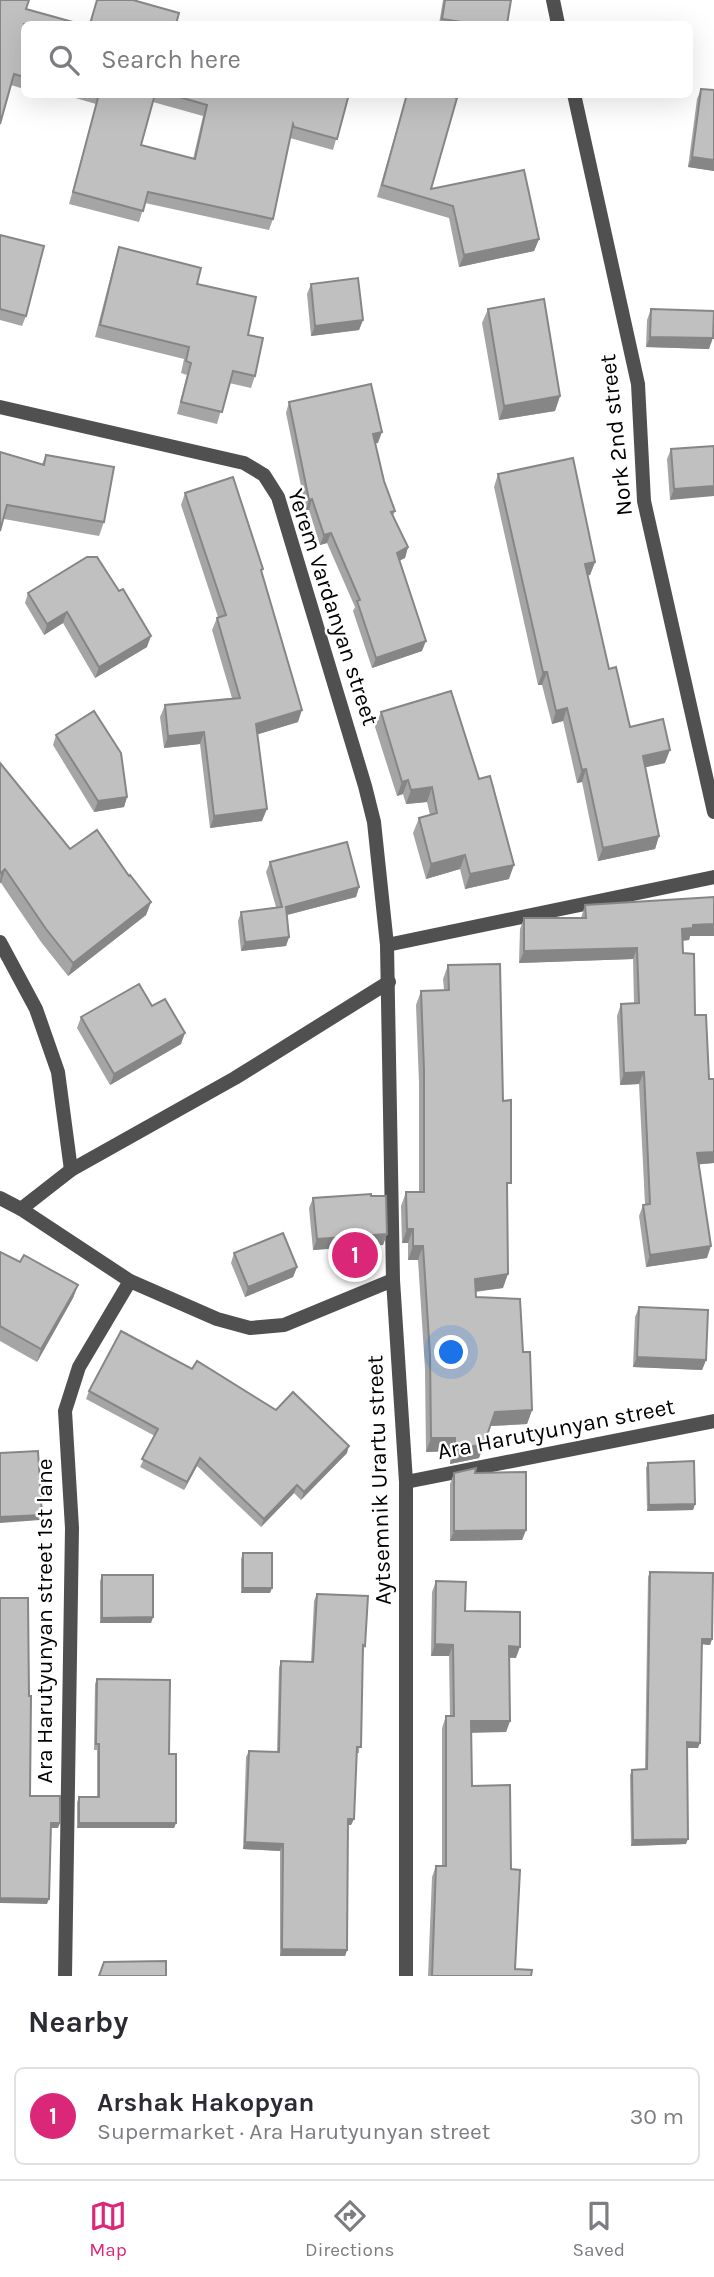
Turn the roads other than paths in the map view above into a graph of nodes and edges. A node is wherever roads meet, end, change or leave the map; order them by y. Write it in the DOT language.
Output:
graph roads {
  1 [pos="552,0"];
  2 [pos="557,21"];
  3 [pos="575,98"];
  4 [pos="0,407"];
  5 [pos="714,812"];
  6 [pos="714,877"];
  7 [pos="0,942"];
  8 [pos="387,945"];
  9 [pos="389,982"];
  10 [pos="71,1170"];
  11 [pos="0,1198"];
  12 [pos="21,1209"];
  13 [pos="393,1280"];
  14 [pos="130,1281"];
  15 [pos="714,1421"];
  16 [pos="406,1482"];
  17 [pos="65,1976"];
  18 [pos="406,1976"];
  1 -- 2 [label="street"];
  3 -- 5 [label="street, Nork 2nd street"];
  4 -- 8 [label="street, Yerem Vardanyan street"];
  6 -- 8 [label="street"];
  7 -- 10 [label="street"];
  8 -- 9 [label="street, Yerem Vardanyan street"];
  9 -- 10 [label="street"];
  9 -- 13 [label="street, Aytsemnik Urartu street"];
  10 -- 12 [label="street"];
  11 -- 12 [label="street"];
  12 -- 14 [label="street"];
  13 -- 14 [label="street"];
  13 -- 16 [label="street, Aytsemnik Urartu street"];
  14 -- 17 [label="street, Ara Harutyunyan street 1st lane"];
  15 -- 16 [label="street, Ara Harutyunyan street"];
  16 -- 18 [label="street, Aytsemnik Urartu street"];
}
